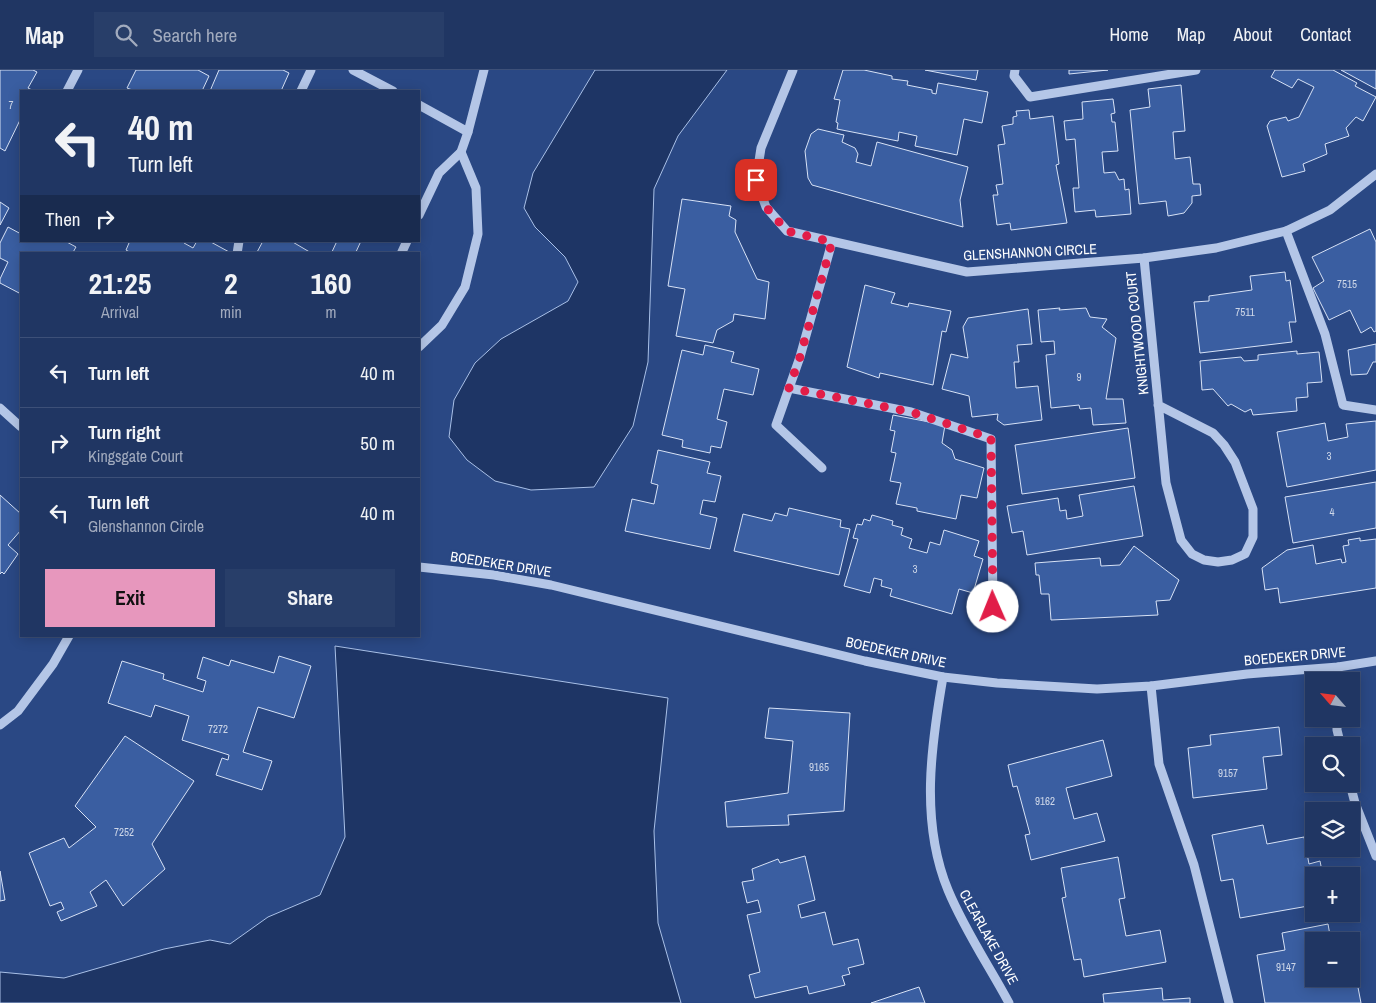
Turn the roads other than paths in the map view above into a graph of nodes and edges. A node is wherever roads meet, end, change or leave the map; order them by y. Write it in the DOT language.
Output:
graph roads {
  1 [pos="78,70"];
  2 [pos="312,70"];
  3 [pos="353,70"];
  4 [pos="484,70"];
  5 [pos="793,70"];
  6 [pos="1015,70"];
  7 [pos="1196,70"];
  8 [pos="68,90"];
  9 [pos="302,90"];
  10 [pos="391,90"];
  11 [pos="420,106"];
  12 [pos="468,132"];
  13 [pos="461,152"];
  14 [pos="1376,176"];
  15 [pos="420,213"];
  16 [pos="1286,232"];
  17 [pos="832,242"];
  18 [pos="1144,258"];
  19 [pos="420,346"];
  20 [pos="789,388"];
  21 [pos="1158,404"];
  22 [pos="1376,410"];
  23 [pos="3,411"];
  24 [pos="0,422"];
  25 [pos="20,426"];
  26 [pos="822,468"];
  27 [pos="420,567"];
  28 [pos="993,607"];
  29 [pos="68,637"];
  30 [pos="1376,661"];
  31 [pos="1338,666"];
  32 [pos="1338,672"];
  33 [pos="943,677"];
  34 [pos="1151,686"];
  35 [pos="0,725"];
  36 [pos="1352,792"];
  37 [pos="1376,856"];
  38 [pos="1010,1003"];
  39 [pos="1229,1003"];
  1 -- 8 [label="street"];
  2 -- 9 [label="street"];
  3 -- 10 [label="street"];
  4 -- 12 [label="street"];
  5 -- 17 [label="street, GLENSHANNON CIRCLE"];
  6 -- 7 [label="street"];
  11 -- 12 [label="street"];
  12 -- 13 [label="street"];
  13 -- 15 [label="street"];
  13 -- 19 [label="street"];
  14 -- 16 [label="street, GLENSHANNON CIRCLE"];
  16 -- 18 [label="street, GLENSHANNON CIRCLE"];
  16 -- 22 [label="street"];
  17 -- 18 [label="street, GLENSHANNON CIRCLE"];
  17 -- 20 [label="street"];
  18 -- 21 [label="street, KNIGHTWOOD COURT"];
  20 -- 26 [label="street"];
  20 -- 28 [label="street"];
  21 -- 21 [label="street, KNIGHTWOOD COURT"];
  23 -- 24 [label="street"];
  23 -- 25 [label="street"];
  27 -- 33 [label="street, BOEDEKER DRIVE"];
  29 -- 35 [label="street"];
  30 -- 31 [label="street, BOEDEKER DRIVE"];
  31 -- 32 [label="street"];
  31 -- 34 [label="street, BOEDEKER DRIVE"];
  33 -- 34 [label="street, BOEDEKER DRIVE"];
  33 -- 38 [label="street, CLEARLAKE DRIVE"];
  34 -- 39 [label="street"];
  36 -- 37 [label="street"];
}
